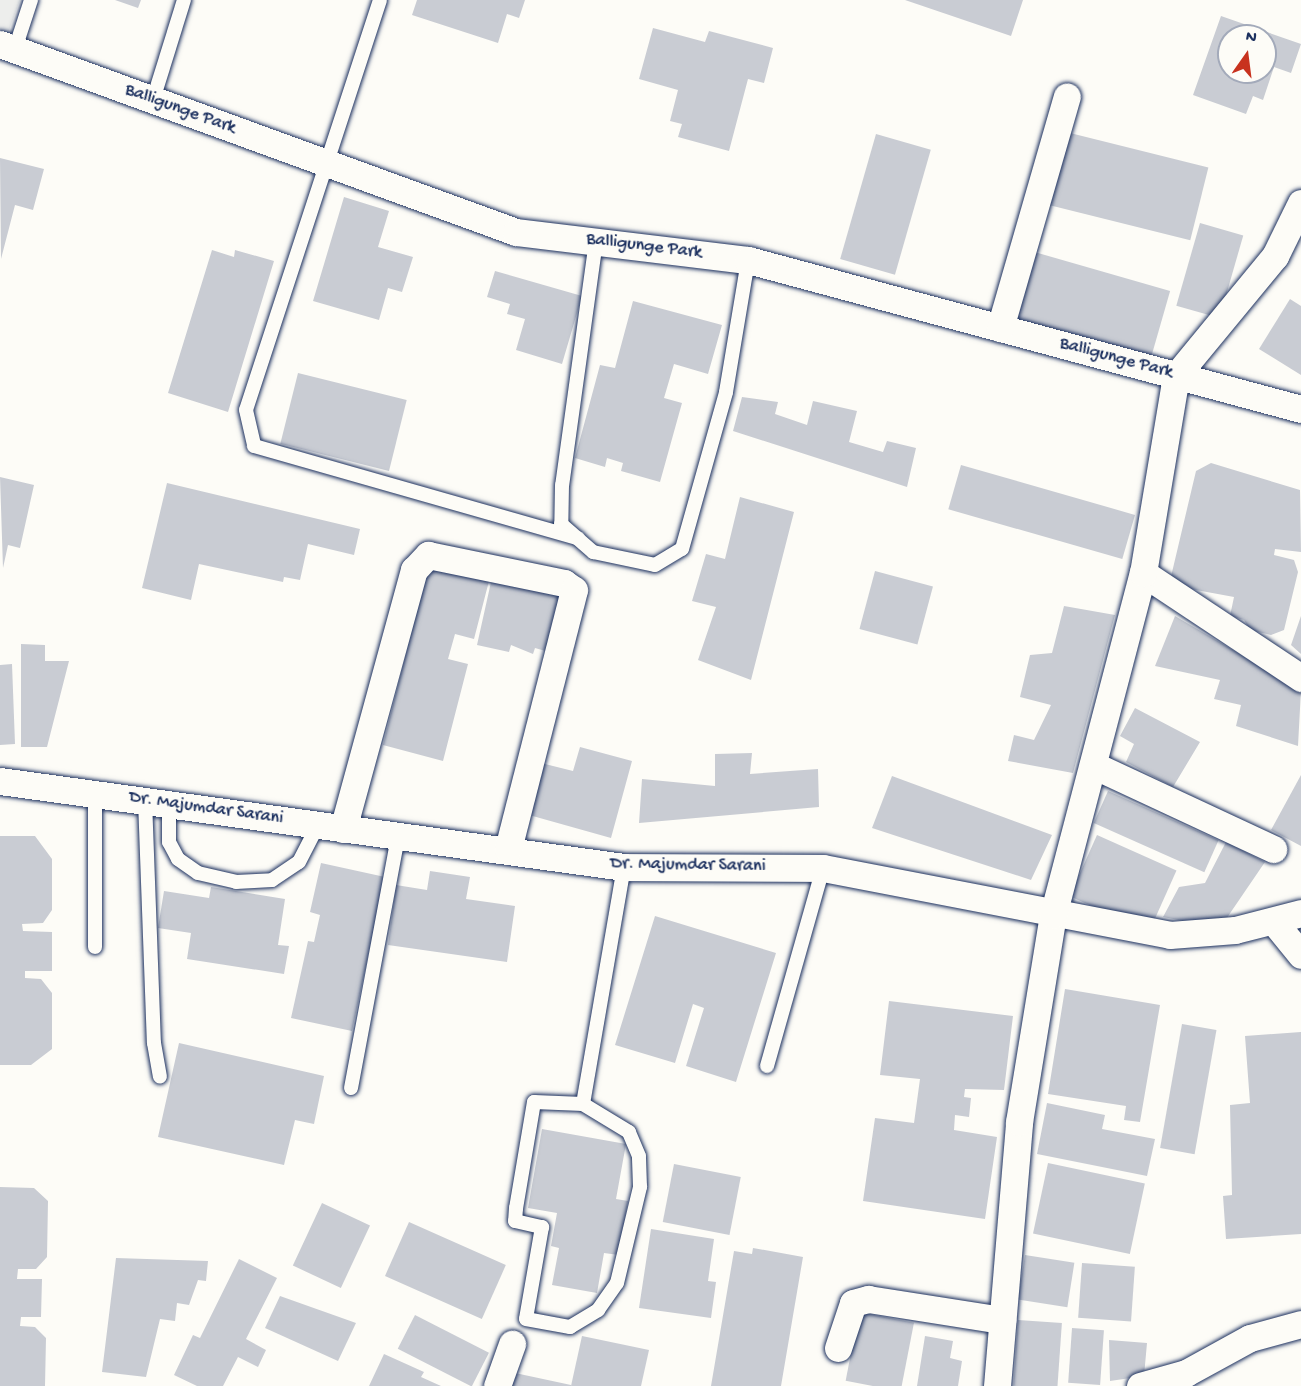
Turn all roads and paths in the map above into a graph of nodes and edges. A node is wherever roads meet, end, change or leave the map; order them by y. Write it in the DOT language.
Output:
graph roads {
  1 [pos="31,0"];
  2 [pos="184,0"];
  3 [pos="380,0"];
  4 [pos="8,47"];
  5 [pos="1067,96"];
  6 [pos="153,100"];
  7 [pos="325,163"];
  8 [pos="1301,203"];
  9 [pos="596,241"];
  10 [pos="748,260"];
  11 [pos="1000,328"];
  12 [pos="1176,376"];
  13 [pos="1301,410"];
  14 [pos="578,538"];
  15 [pos="1143,573"];
  16 [pos="1301,678"];
  17 [pos="1093,765"];
  18 [pos="0,781"];
  19 [pos="95,794"];
  20 [pos="157,801"];
  21 [pos="331,827"];
  22 [pos="398,836"];
  23 [pos="508,849"];
  24 [pos="1273,849"];
  25 [pos="624,867"];
  26 [pos="822,868"];
  27 [pos="1301,913"];
  28 [pos="1053,915"];
  29 [pos="1275,923"];
  30 [pos="95,947"];
  31 [pos="1301,955"];
  32 [pos="767,1066"];
  33 [pos="160,1076"];
  34 [pos="351,1088"];
  35 [pos="583,1104"];
  36 [pos="526,1319"];
  37 [pos="1002,1320"];
  38 [pos="1301,1324"];
  39 [pos="512,1344"];
  40 [pos="838,1348"];
  41 [pos="497,1386"];
  42 [pos="997,1386"];
  43 [pos="1140,1386"];
  1 -- 4 [label="lane"];
  2 -- 6 [label="lane"];
  3 -- 7 [label="lane"];
  4 -- 6 [label="street, Balligunge Park"];
  5 -- 11 [label="street"];
  6 -- 7 [label="street, Balligunge Park"];
  7 -- 9 [label="street, Balligunge Park"];
  7 -- 14 [label="lane"];
  8 -- 12 [label="street"];
  9 -- 10 [label="street, Balligunge Park"];
  9 -- 14 [label="lane"];
  10 -- 11 [label="street, Balligunge Park"];
  10 -- 14 [label="lane"];
  11 -- 12 [label="street, Balligunge Park"];
  12 -- 13 [label="street, Balligunge Park"];
  12 -- 15 [label="street"];
  15 -- 16 [label="street"];
  15 -- 17 [label="street"];
  17 -- 24 [label="street"];
  17 -- 28 [label="street"];
  18 -- 19 [label="street, Dr. Majumdar Sarani"];
  19 -- 20 [label="street, Dr. Majumdar Sarani"];
  19 -- 30 [label="lane"];
  20 -- 21 [label="street, Dr. Majumdar Sarani"];
  20 -- 21 [label="lane"];
  20 -- 33 [label="lane"];
  21 -- 22 [label="street, Dr. Majumdar Sarani"];
  21 -- 23 [label="street"];
  22 -- 23 [label="street, Dr. Majumdar Sarani"];
  22 -- 34 [label="lane"];
  23 -- 25 [label="street, Dr. Majumdar Sarani"];
  25 -- 26 [label="street, Dr. Majumdar Sarani"];
  25 -- 35 [label="lane"];
  26 -- 28 [label="street, Dr. Majumdar Sarani"];
  26 -- 32 [label="lane"];
  27 -- 29 [label="street, Dr. Majumdar Sarani"];
  28 -- 29 [label="street, Dr. Majumdar Sarani"];
  28 -- 37 [label="street"];
  29 -- 31 [label="street"];
  35 -- 36 [label="lane"];
  35 -- 36 [label="lane"];
  36 -- 39 [label="lane"];
  37 -- 40 [label="street"];
  37 -- 42 [label="street"];
  38 -- 43 [label="street"];
  39 -- 41 [label="street"];
}
